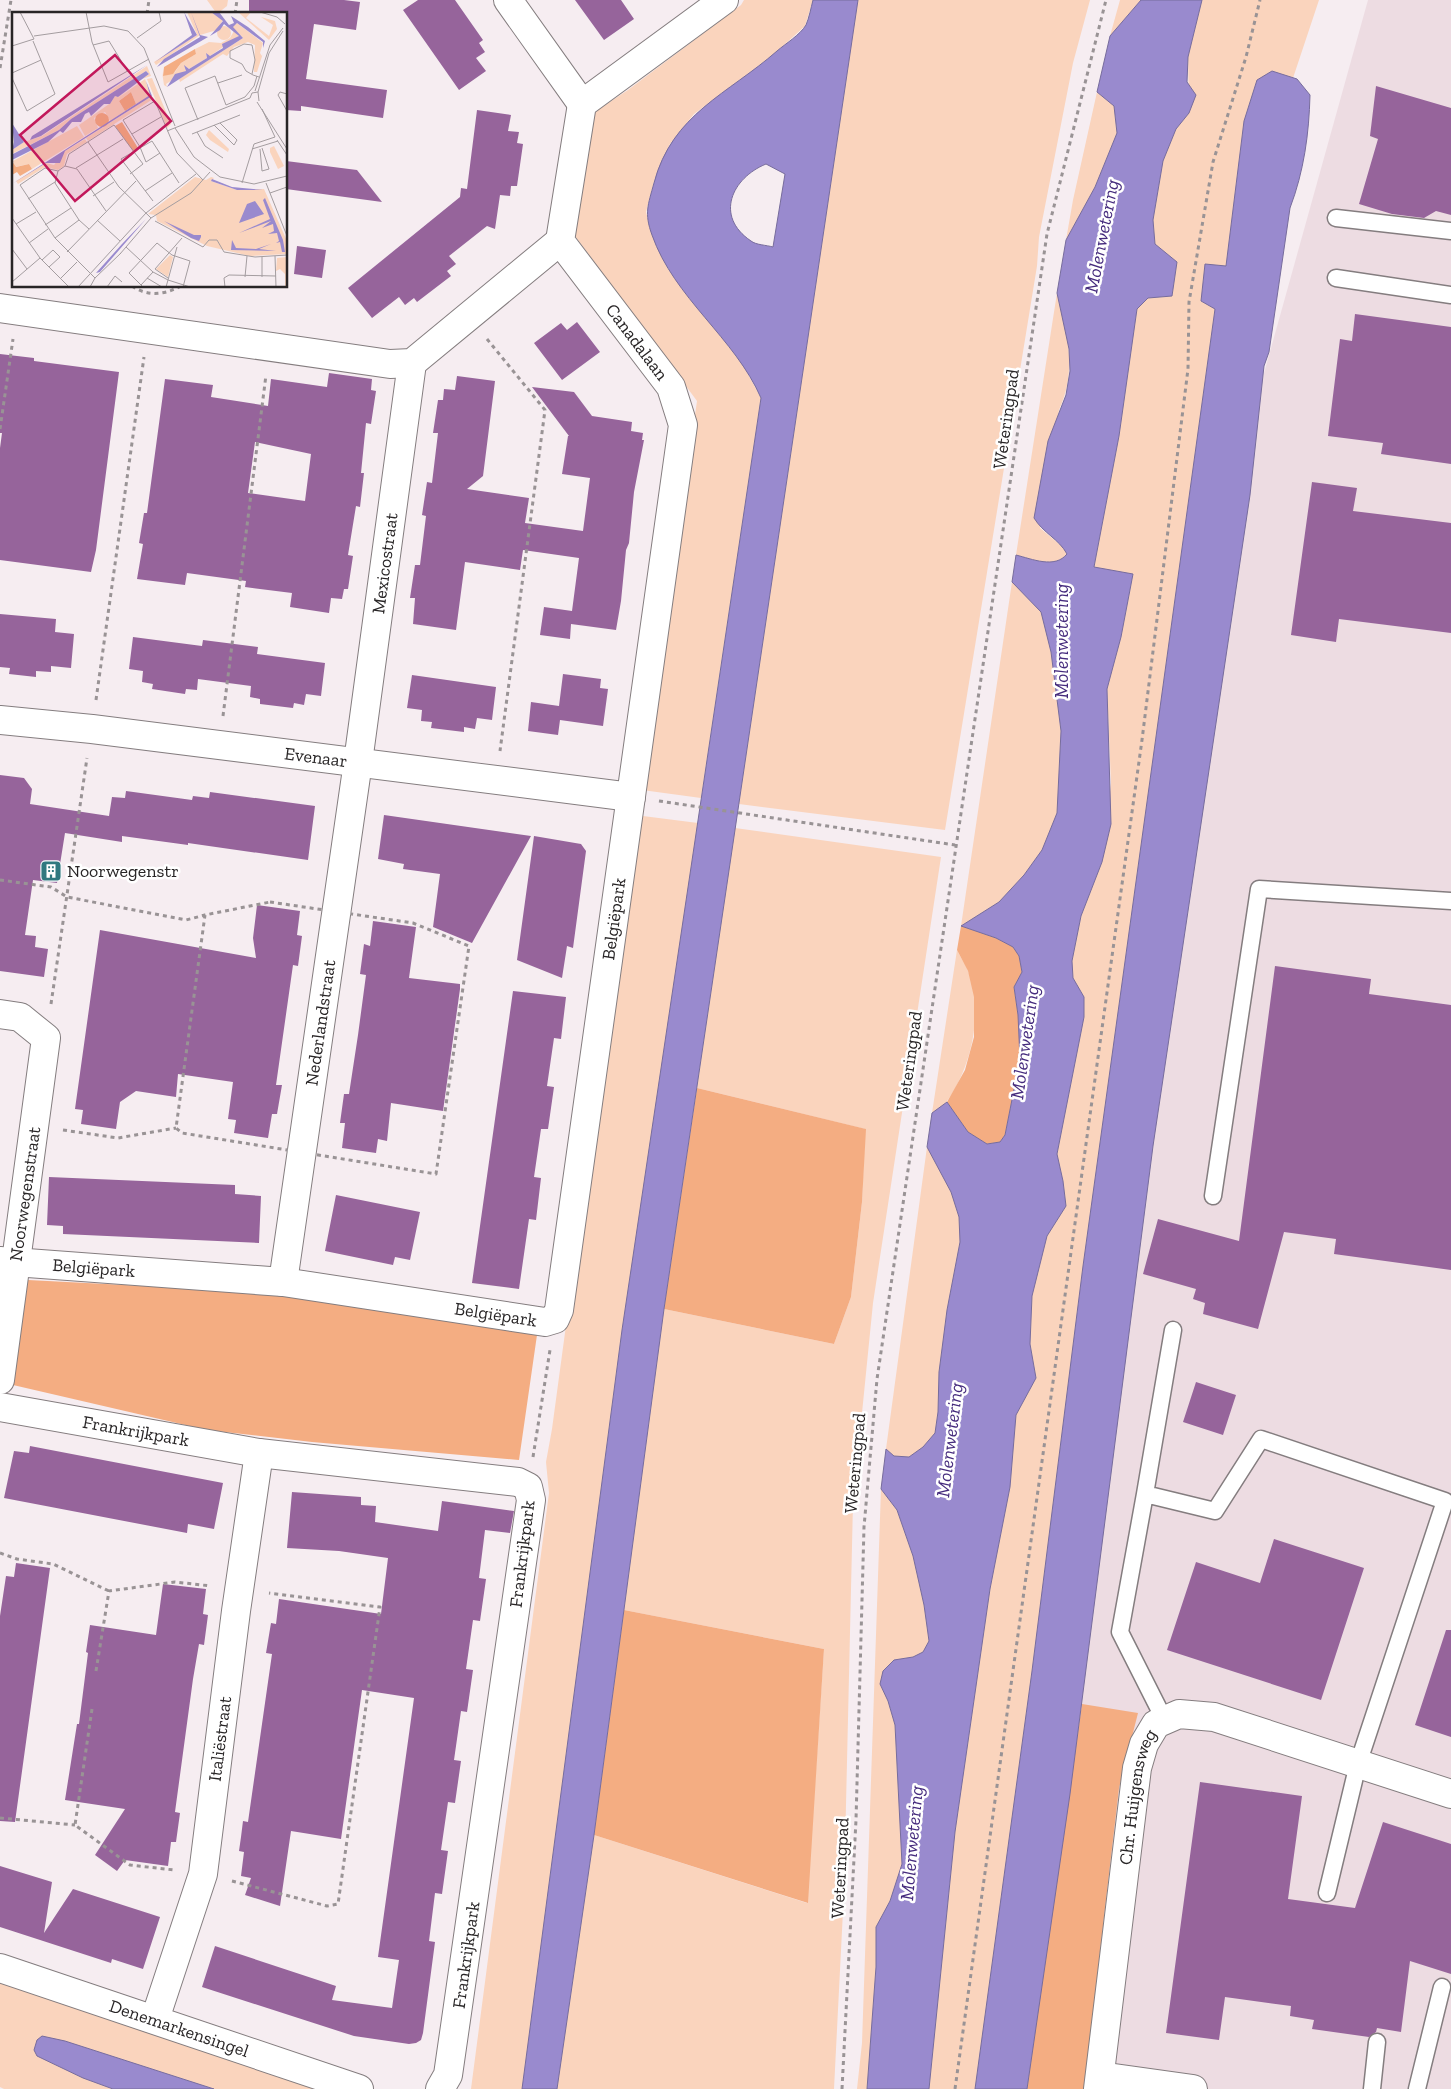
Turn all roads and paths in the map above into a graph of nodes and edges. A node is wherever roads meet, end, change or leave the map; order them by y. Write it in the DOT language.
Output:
graph roads {
  1 [pos="11,0"];
  2 [pos="508,0"];
  3 [pos="724,0"];
  4 [pos="1106,0"];
  5 [pos="1260,0"];
  6 [pos="0,68"];
  7 [pos="582,104"];
  8 [pos="1336,218"];
  9 [pos="1451,231"];
  10 [pos="560,241"];
  11 [pos="1336,278"];
  12 [pos="135,288"];
  13 [pos="177,288"];
  14 [pos="1451,294"];
  15 [pos="8,309"];
  16 [pos="469,317"];
  17 [pos="148,329"];
  18 [pos="269,347"];
  19 [pos="412,362"];
  20 [pos="0,429"];
  21 [pos="0,720"];
  22 [pos="92,729"];
  23 [pos="220,745"];
  24 [pos="358,762"];
  25 [pos="496,780"];
  26 [pos="630,797"];
  27 [pos="683,805"];
  28 [pos="955,845"];
  29 [pos="0,880"];
  30 [pos="67,897"];
  31 [pos="1451,901"];
  32 [pos="205,915"];
  33 [pos="53,989"];
  34 [pos="0,1014"];
  35 [pos="34,1126"];
  36 [pos="176,1128"];
  37 [pos="1212,1196"];
  38 [pos="8,1261"];
  39 [pos="283,1282"];
  40 [pos="555,1320"];
  41 [pos="1173,1330"];
  42 [pos="0,1380"];
  43 [pos="0,1408"];
  44 [pos="259,1453"];
  45 [pos="528,1487"];
  46 [pos="1145,1494"];
  47 [pos="1448,1498"];
  48 [pos="0,1553"];
  49 [pos="239,1589"];
  50 [pos="110,1591"];
  51 [pos="96,1671"];
  52 [pos="92,1709"];
  53 [pos="1165,1721"];
  54 [pos="1358,1764"];
  55 [pos="1451,1794"];
  56 [pos="0,1818"];
  57 [pos="75,1825"];
  58 [pos="203,1874"];
  59 [pos="1327,1893"];
  60 [pos="0,1968"];
  61 [pos="1442,1987"];
  62 [pos="155,2019"];
  63 [pos="1377,2042"];
  64 [pos="1099,2083"];
  65 [pos="359,2089"];
  66 [pos="440,2089"];
  67 [pos="842,2089"];
  68 [pos="955,2089"];
  69 [pos="1193,2089"];
  70 [pos="1372,2089"];
  71 [pos="1417,2089"];
  1 -- 6 [label="path"];
  2 -- 7 [label="street"];
  3 -- 7 [label="street"];
  4 -- 28 [label="path, Weteringpad"];
  5 -- 68 [label="path"];
  7 -- 10 [label="street"];
  8 -- 9 [label="lane"];
  10 -- 16 [label="street"];
  10 -- 26 [label="street, Canadalaan"];
  11 -- 14 [label="lane"];
  12 -- 13 [label="path"];
  15 -- 17 [label="street"];
  15 -- 20 [label="path"];
  16 -- 19 [label="street"];
  16 -- 25 [label="path"];
  17 -- 18 [label="street"];
  17 -- 22 [label="path"];
  18 -- 19 [label="street"];
  18 -- 23 [label="path"];
  19 -- 24 [label="street, Mexicostraat"];
  21 -- 22 [label="street, Evenaar"];
  22 -- 23 [label="street, Evenaar"];
  22 -- 30 [label="path"];
  23 -- 24 [label="street, Evenaar"];
  24 -- 25 [label="street, Evenaar"];
  24 -- 39 [label="street, Nederlandstraat"];
  25 -- 26 [label="street, Evenaar"];
  26 -- 40 [label="street, Belgiëpark"];
  27 -- 28 [label="path"];
  28 -- 67 [label="path, Weteringpad"];
  29 -- 30 [label="path"];
  30 -- 32 [label="path"];
  30 -- 33 [label="path"];
  31 -- 37 [label="lane"];
  34 -- 35 [label="street, Noorwegenstraat"];
  35 -- 36 [label="path"];
  35 -- 38 [label="street, Noorwegenstraat"];
  38 -- 39 [label="street, Belgiëpark"];
  38 -- 42 [label="street, Noorwegenstraat"];
  39 -- 40 [label="street, Belgiëpark"];
  40 -- 45 [label="path"];
  41 -- 46 [label="lane"];
  43 -- 44 [label="street, Frankrijkpark"];
  44 -- 45 [label="street, Frankrijkpark"];
  44 -- 49 [label="street, Italiëstraat"];
  45 -- 66 [label="street, Frankrijkpark"];
  46 -- 47 [label="lane"];
  46 -- 53 [label="lane"];
  47 -- 54 [label="lane"];
  48 -- 50 [label="path"];
  49 -- 50 [label="path"];
  49 -- 58 [label="street, Italiëstraat"];
  49 -- 58 [label="path"];
  50 -- 51 [label="path"];
  52 -- 57 [label="path"];
  53 -- 54 [label="street, Chr. Huijgensweg"];
  53 -- 64 [label="street, Chr. Huijgensweg"];
  54 -- 55 [label="street, Chr. Huijgensweg"];
  54 -- 59 [label="lane"];
  56 -- 57 [label="path"];
  57 -- 58 [label="path"];
  58 -- 62 [label="street, Italiëstraat"];
  60 -- 62 [label="street, Denemarkensingel"];
  61 -- 71 [label="lane"];
  62 -- 65 [label="street, Denemarkensingel"];
  63 -- 70 [label="lane"];
  64 -- 69 [label="street"];
}
